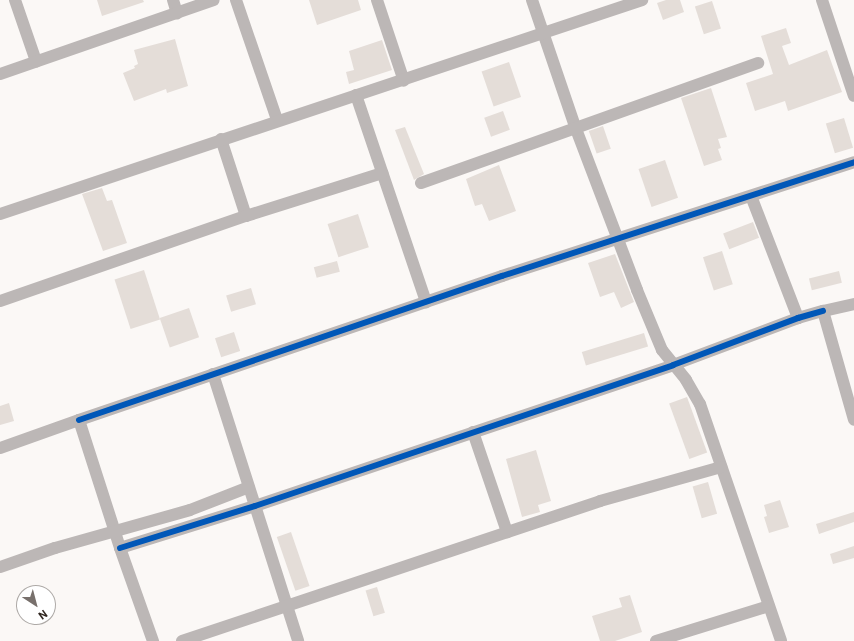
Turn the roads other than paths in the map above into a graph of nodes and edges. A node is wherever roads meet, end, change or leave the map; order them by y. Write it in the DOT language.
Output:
graph roads {
  1 [pos="15,0"];
  2 [pos="173,0"];
  3 [pos="214,0"];
  4 [pos="236,0"];
  5 [pos="377,0"];
  6 [pos="532,0"];
  7 [pos="642,0"];
  8 [pos="822,0"];
  9 [pos="177,13"];
  10 [pos="542,34"];
  11 [pos="36,61"];
  12 [pos="758,63"];
  13 [pos="0,74"];
  14 [pos="404,81"];
  15 [pos="356,95"];
  16 [pos="854,96"];
  17 [pos="277,120"];
  18 [pos="576,130"];
  19 [pos="221,139"];
  20 [pos="854,162"];
  21 [pos="382,174"];
  22 [pos="421,183"];
  23 [pos="751,196"];
  24 [pos="0,214"];
  25 [pos="246,216"];
  26 [pos="619,240"];
  27 [pos="0,301"];
  28 [pos="426,302"];
  29 [pos="854,304"];
  30 [pos="823,311"];
  31 [pos="798,318"];
  32 [pos="673,365"];
  33 [pos="213,374"];
  34 [pos="854,417"];
  35 [pos="78,420"];
  36 [pos="473,432"];
  37 [pos="0,448"];
  38 [pos="721,467"];
  39 [pos="249,487"];
  40 [pos="255,506"];
  41 [pos="507,532"];
  42 [pos="115,533"];
  43 [pos="120,548"];
  44 [pos="0,567"];
  45 [pos="769,606"];
  46 [pos="286,607"];
  47 [pos="153,641"];
  48 [pos="182,641"];
  49 [pos="298,641"];
  50 [pos="656,641"];
  51 [pos="781,641"];
  1 -- 11 [label="street"];
  2 -- 9 [label="street"];
  3 -- 9 [label="street"];
  4 -- 17 [label="street"];
  5 -- 14 [label="street"];
  6 -- 10 [label="street"];
  7 -- 10 [label="street"];
  8 -- 16 [label="street"];
  9 -- 11 [label="street"];
  10 -- 14 [label="street"];
  10 -- 18 [label="street"];
  11 -- 13 [label="street"];
  12 -- 18 [label="street"];
  14 -- 15 [label="street"];
  15 -- 17 [label="street"];
  15 -- 21 [label="street"];
  17 -- 19 [label="street"];
  18 -- 22 [label="street"];
  18 -- 26 [label="street"];
  19 -- 24 [label="street"];
  19 -- 25 [label="street"];
  20 -- 23 [label="street"];
  21 -- 25 [label="street"];
  21 -- 28 [label="street"];
  23 -- 26 [label="street"];
  23 -- 31 [label="street"];
  25 -- 27 [label="street"];
  26 -- 28 [label="street"];
  26 -- 32 [label="street"];
  28 -- 33 [label="street"];
  29 -- 30 [label="street"];
  30 -- 31 [label="street"];
  30 -- 34 [label="street"];
  31 -- 32 [label="street"];
  32 -- 36 [label="street"];
  32 -- 38 [label="street"];
  33 -- 35 [label="street"];
  33 -- 39 [label="street"];
  35 -- 37 [label="street"];
  35 -- 42 [label="street"];
  36 -- 40 [label="street"];
  36 -- 41 [label="street"];
  38 -- 41 [label="street"];
  38 -- 45 [label="street"];
  39 -- 40 [label="street"];
  39 -- 42 [label="street"];
  40 -- 43 [label="street"];
  40 -- 46 [label="street"];
  41 -- 46 [label="street"];
  42 -- 43 [label="street"];
  42 -- 44 [label="street"];
  43 -- 47 [label="street"];
  45 -- 50 [label="street"];
  45 -- 51 [label="street"];
  46 -- 48 [label="street"];
  46 -- 49 [label="street"];
}
